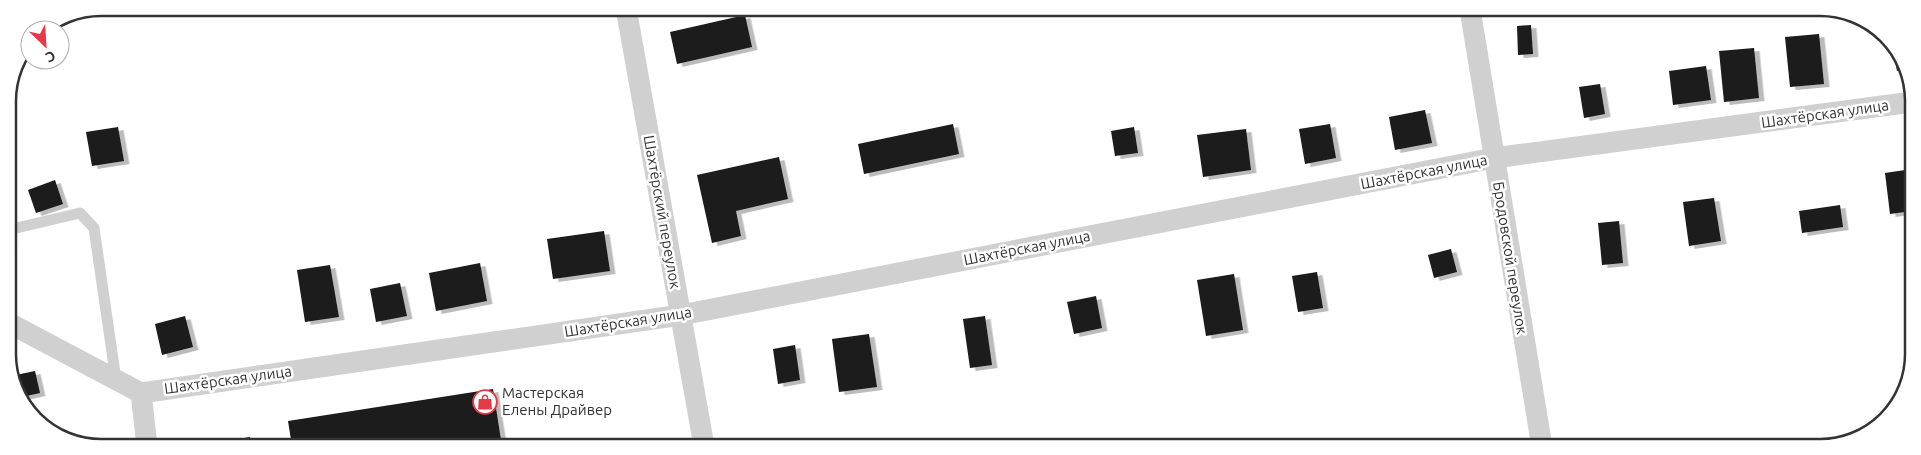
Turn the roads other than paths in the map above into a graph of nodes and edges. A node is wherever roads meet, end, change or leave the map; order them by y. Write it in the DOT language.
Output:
graph roads {
  1 [pos="627,16"];
  2 [pos="1471,16"];
  3 [pos="1905,103"];
  4 [pos="1494,158"];
  5 [pos="16,228"];
  6 [pos="680,315"];
  7 [pos="16,328"];
  8 [pos="116,380"];
  9 [pos="141,393"];
  10 [pos="146,439"];
  11 [pos="703,439"];
  12 [pos="1541,439"];
  1 -- 6 [label="street, Шахтёрский переулок"];
  2 -- 4 [label="street, Бродовской переулок"];
  3 -- 4 [label="street, Шахтёрская улица"];
  4 -- 6 [label="street, Шахтёрская улица"];
  4 -- 12 [label="street, Бродовской переулок"];
  5 -- 8 [label="lane"];
  6 -- 9 [label="street, Шахтёрская улица"];
  6 -- 11 [label="street, Шахтёрский переулок"];
  7 -- 8 [label="street"];
  8 -- 9 [label="street"];
  9 -- 10 [label="street"];
}
